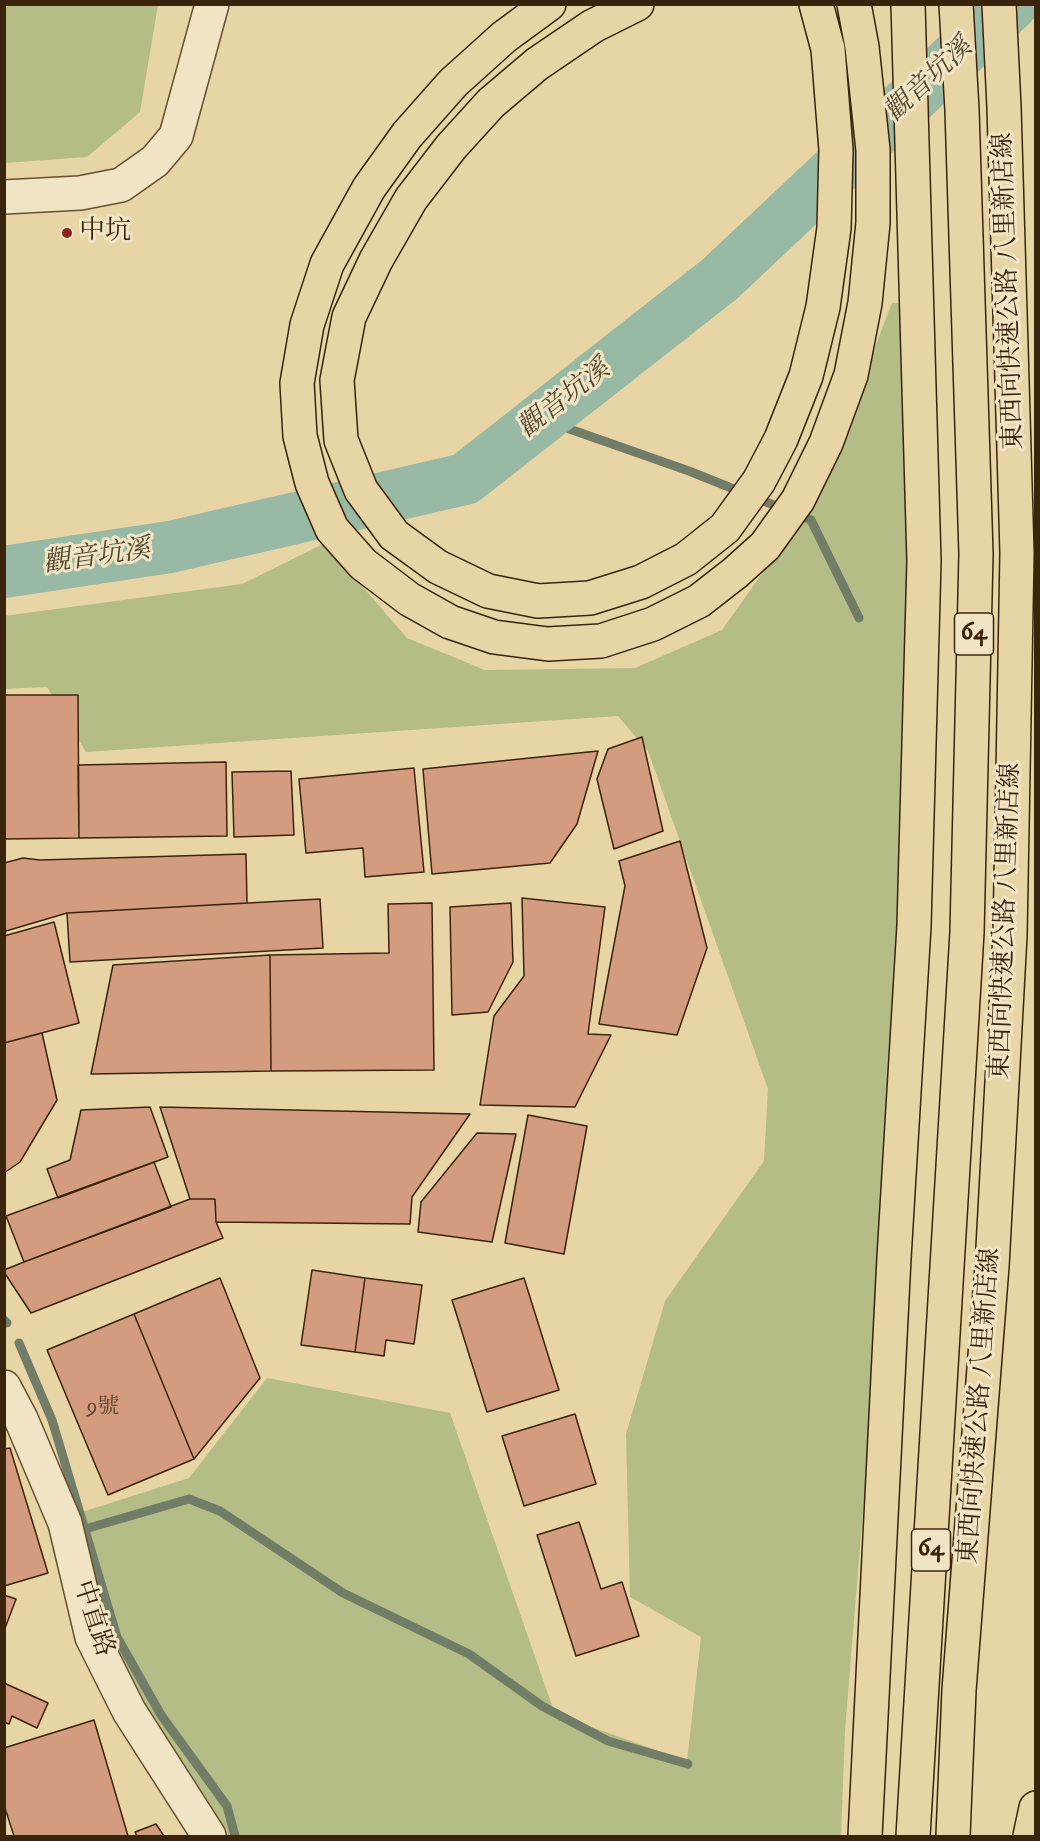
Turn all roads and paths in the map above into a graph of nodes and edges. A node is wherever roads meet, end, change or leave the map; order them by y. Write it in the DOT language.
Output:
graph roads {
  1 [pos="212,4"];
  2 [pos="549,4"];
  3 [pos="637,4"];
  4 [pos="816,4"];
  5 [pos="854,4"];
  6 [pos="908,4"];
  7 [pos="956,4"];
  8 [pos="999,4"];
  9 [pos="10,206"];
  10 [pos="4,1387"];
  11 [pos="1035,1808"];
  12 [pos="209,1836"];
  13 [pos="865,1836"];
  14 [pos="913,1836"];
  15 [pos="953,1836"];
  16 [pos="1030,1836"];
  1 -- 9 [label="street"];
  2 -- 5 [label="highway"];
  3 -- 4 [label="highway"];
  6 -- 13 [label="highway"];
  7 -- 14 [label="highway, 東西向快速公路 八里新店線 / 64"];
  8 -- 15 [label="highway, 東西向快速公路 八里新店線 / 64"];
  10 -- 12 [label="street, 中直路"];
  11 -- 16 [label="highway"];
}
